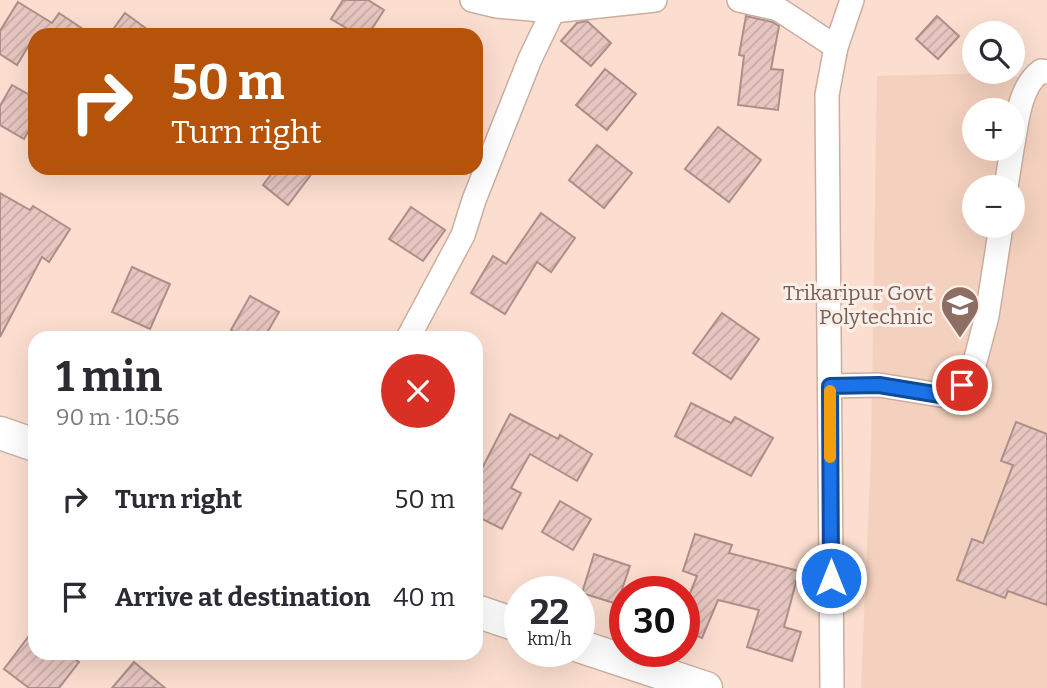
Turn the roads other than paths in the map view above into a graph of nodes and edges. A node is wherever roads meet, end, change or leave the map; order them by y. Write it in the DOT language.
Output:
graph roads {
  1 [pos="472,0"];
  2 [pos="655,0"];
  3 [pos="739,0"];
  4 [pos="852,0"];
  5 [pos="553,11"];
  6 [pos="836,47"];
  7 [pos="1047,72"];
  8 [pos="1024,98"];
  9 [pos="999,238"];
  10 [pos="412,331"];
  11 [pos="830,386"];
  12 [pos="0,433"];
  13 [pos="28,443"];
  14 [pos="483,613"];
  15 [pos="504,621"];
  16 [pos="595,651"];
  17 [pos="706,688"];
  18 [pos="832,688"];
  1 -- 5 [label="street"];
  2 -- 5 [label="street"];
  3 -- 6 [label="street"];
  4 -- 6 [label="street"];
  5 -- 10 [label="street"];
  6 -- 11 [label="street"];
  7 -- 8 [label="street"];
  9 -- 11 [label="street"];
  11 -- 18 [label="street"];
  12 -- 13 [label="main road"];
  14 -- 15 [label="main road"];
  16 -- 17 [label="main road"];
}
